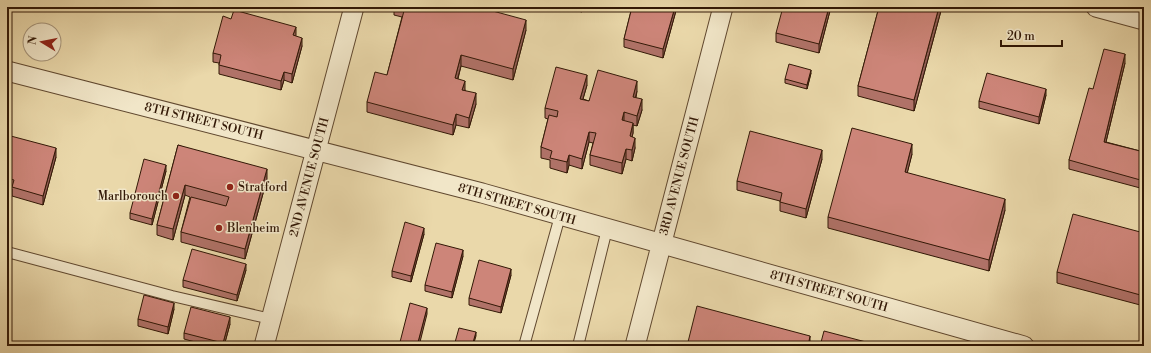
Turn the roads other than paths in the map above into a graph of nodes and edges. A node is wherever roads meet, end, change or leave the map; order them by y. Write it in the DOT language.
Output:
graph roads {
  1 [pos="354,7"];
  2 [pos="723,7"];
  3 [pos="1096,7"];
  4 [pos="1144,20"];
  5 [pos="7,71"];
  6 [pos="316,151"];
  7 [pos="560,216"];
  8 [pos="607,229"];
  9 [pos="661,244"];
  10 [pos="7,252"];
  11 [pos="271,319"];
  12 [pos="1013,344"];
  13 [pos="264,346"];
  14 [pos="524,346"];
  15 [pos="578,346"];
  16 [pos="635,346"];
  1 -- 6 [label="street, 2ND AVENUE SOUTH"];
  2 -- 9 [label="street, 3RD AVENUE SOUTH"];
  3 -- 4 [label="street"];
  5 -- 6 [label="street, 8TH STREET SOUTH"];
  6 -- 7 [label="street, 8TH STREET SOUTH"];
  6 -- 11 [label="street, 2ND AVENUE SOUTH"];
  7 -- 8 [label="street, 8TH STREET SOUTH"];
  7 -- 14 [label="lane"];
  8 -- 9 [label="street, 8TH STREET SOUTH"];
  8 -- 15 [label="lane"];
  9 -- 12 [label="street, 8TH STREET SOUTH"];
  9 -- 16 [label="street, 3RD AVENUE SOUTH"];
  10 -- 11 [label="lane"];
  11 -- 13 [label="street, 2ND AVENUE SOUTH"];
}
